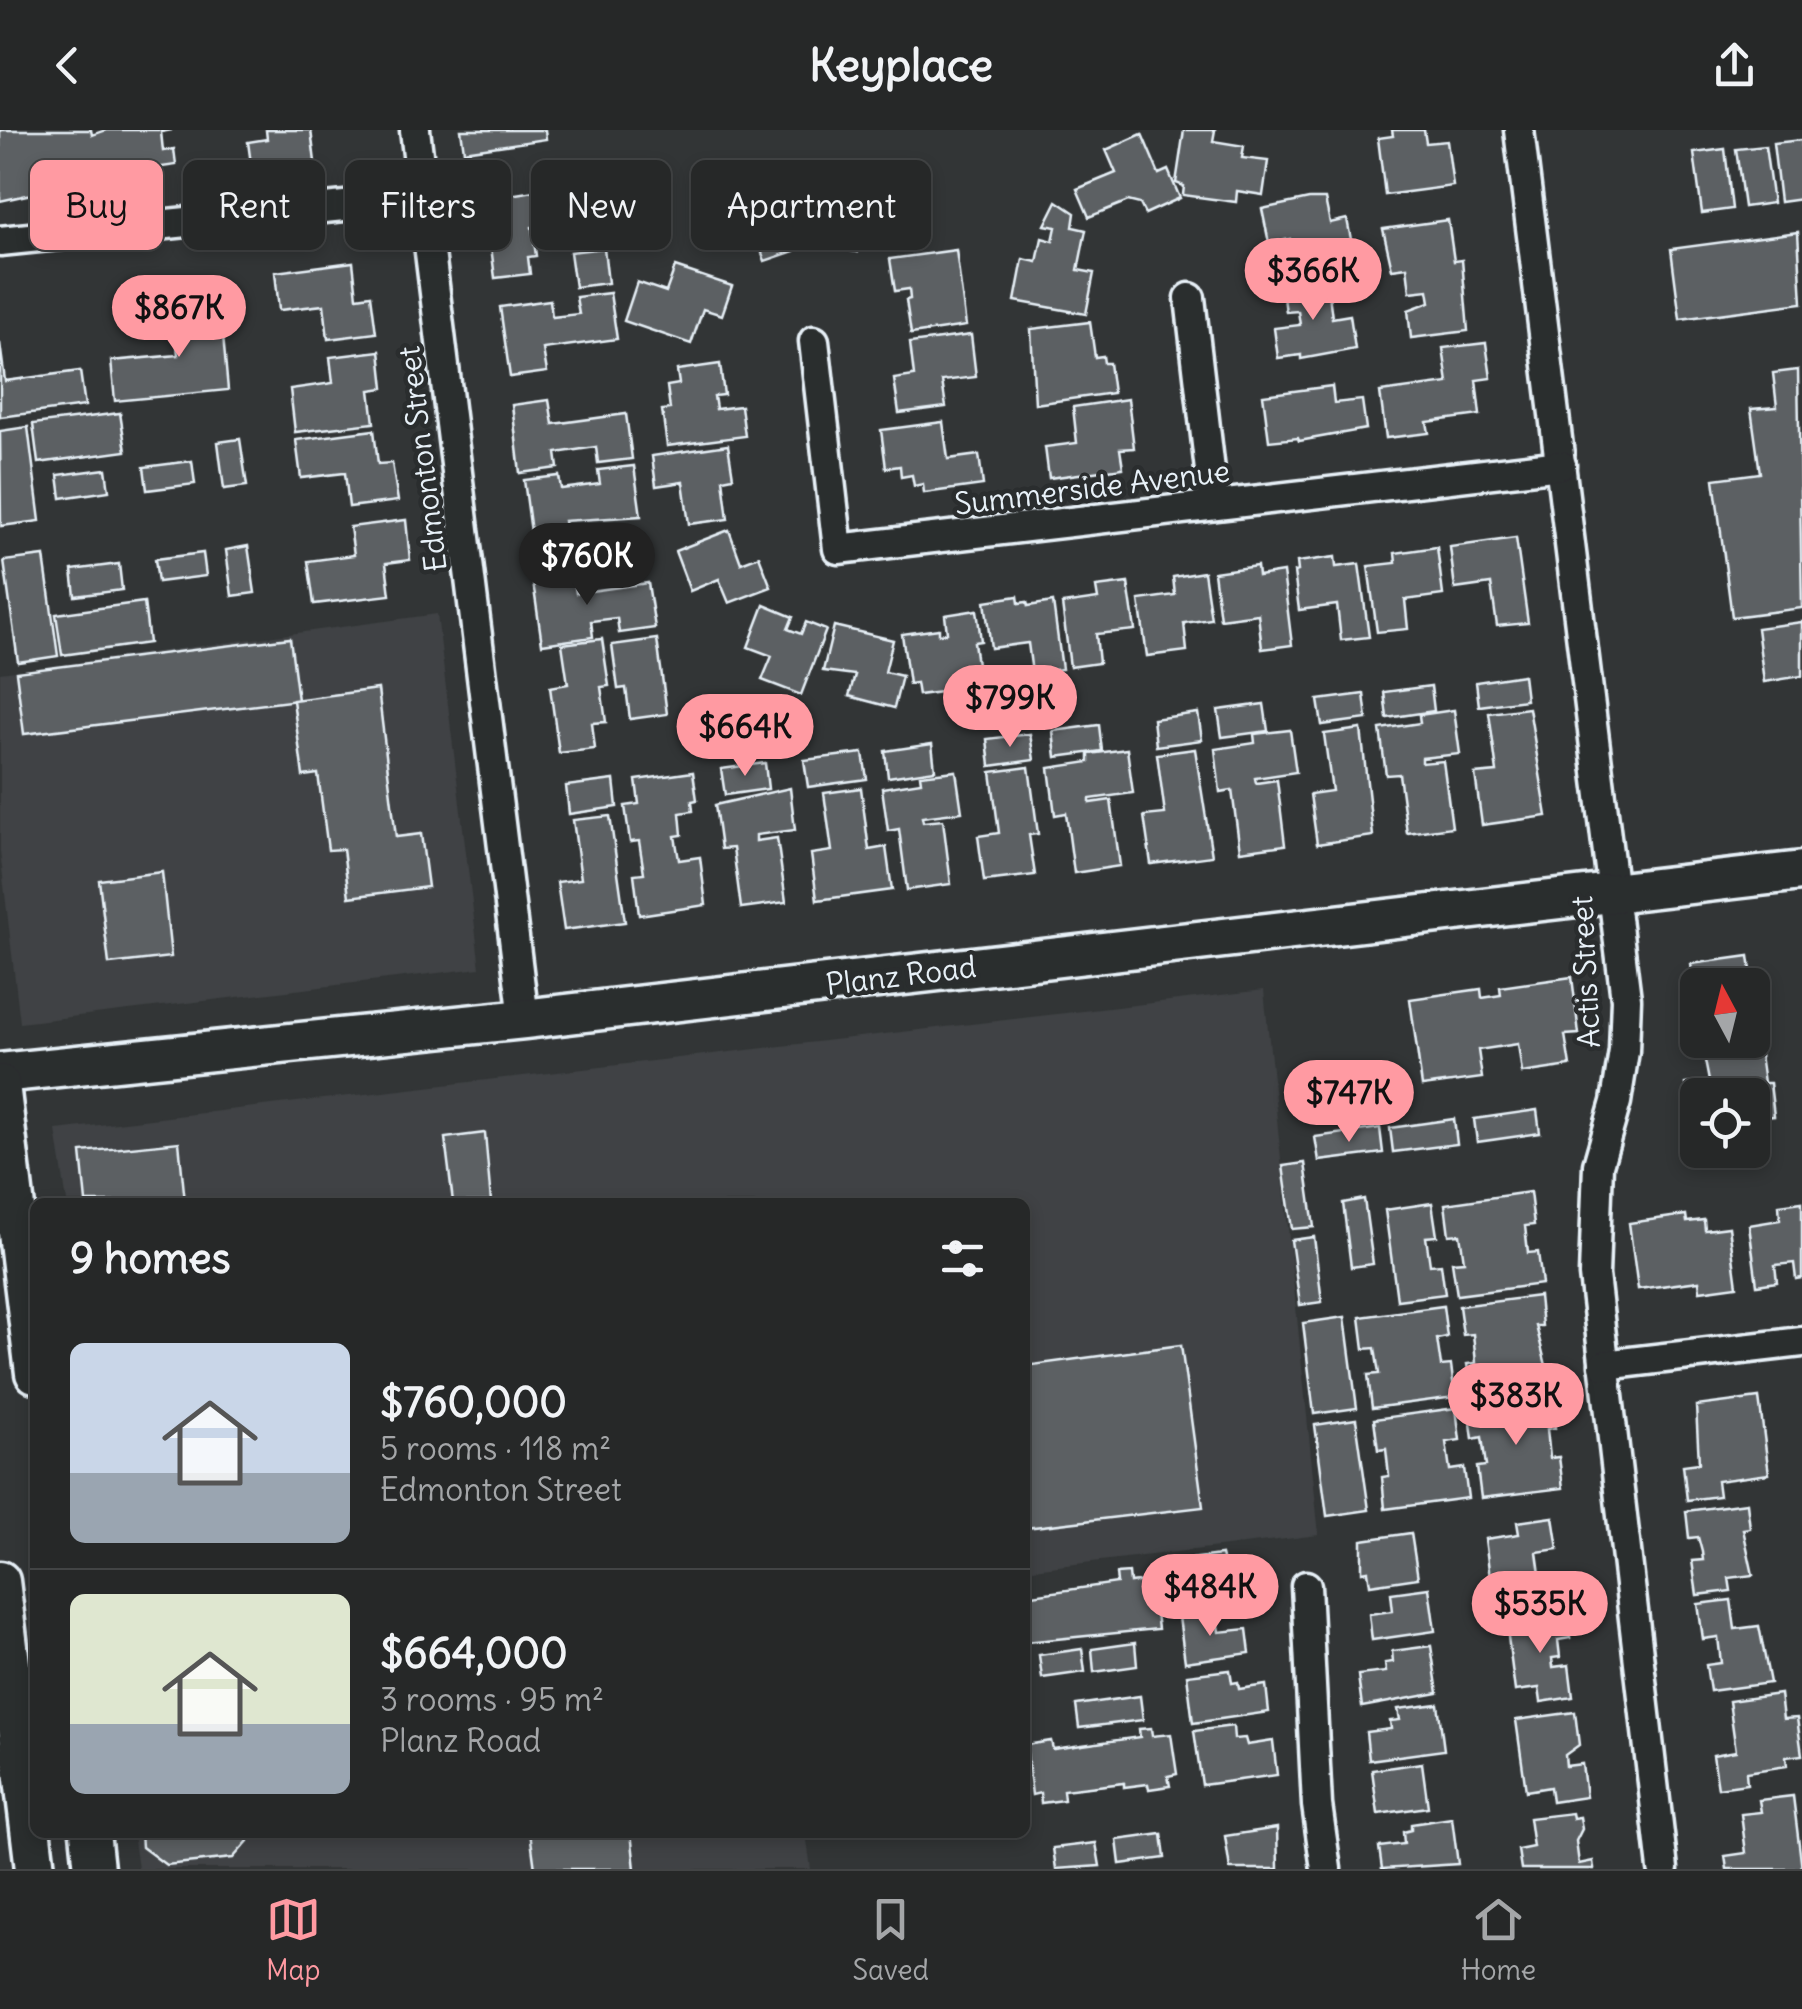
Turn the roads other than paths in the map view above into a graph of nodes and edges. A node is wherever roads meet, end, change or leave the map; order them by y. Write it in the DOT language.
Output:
graph roads {
  1 [pos="415,130"];
  2 [pos="1519,130"];
  3 [pos="419,160"];
  4 [pos="345,206"];
  5 [pos="0,241"];
  6 [pos="429,250"];
  7 [pos="1190,298"];
  8 [pos="814,341"];
  9 [pos="1561,466"];
  10 [pos="1214,505"];
  11 [pos="1802,871"];
  12 [pos="1614,893"];
  13 [pos="524,1019"];
  14 [pos="0,1073"];
  15 [pos="0,1084"];
  16 [pos="30,1332"];
  17 [pos="1802,1342"];
  18 [pos="1604,1365"];
  19 [pos="0,1581"];
  20 [pos="1306,1586"];
  21 [pos="30,1835"];
  22 [pos="30,1838"];
  23 [pos="91,1838"];
  24 [pos="34,1869"];
  25 [pos="94,1869"];
  26 [pos="1326,1869"];
  27 [pos="1663,1869"];
  1 -- 3 [label="street, Edmonton Street"];
  2 -- 9 [label="street, Actis Street"];
  4 -- 5 [label="street"];
  6 -- 13 [label="street, Edmonton Street"];
  7 -- 10 [label="street"];
  8 -- 10 [label="street, Summerside Avenue"];
  9 -- 10 [label="street, Summerside Avenue"];
  9 -- 12 [label="street, Actis Street"];
  11 -- 12 [label="street, Planz Road"];
  12 -- 13 [label="street, Planz Road"];
  12 -- 18 [label="street, Actis Street"];
  13 -- 14 [label="street, Planz Road"];
  15 -- 16 [label="street"];
  17 -- 18 [label="street"];
  18 -- 27 [label="street, Actis Street"];
  19 -- 21 [label="street"];
  20 -- 26 [label="street"];
  22 -- 24 [label="street"];
  23 -- 25 [label="street"];
}
